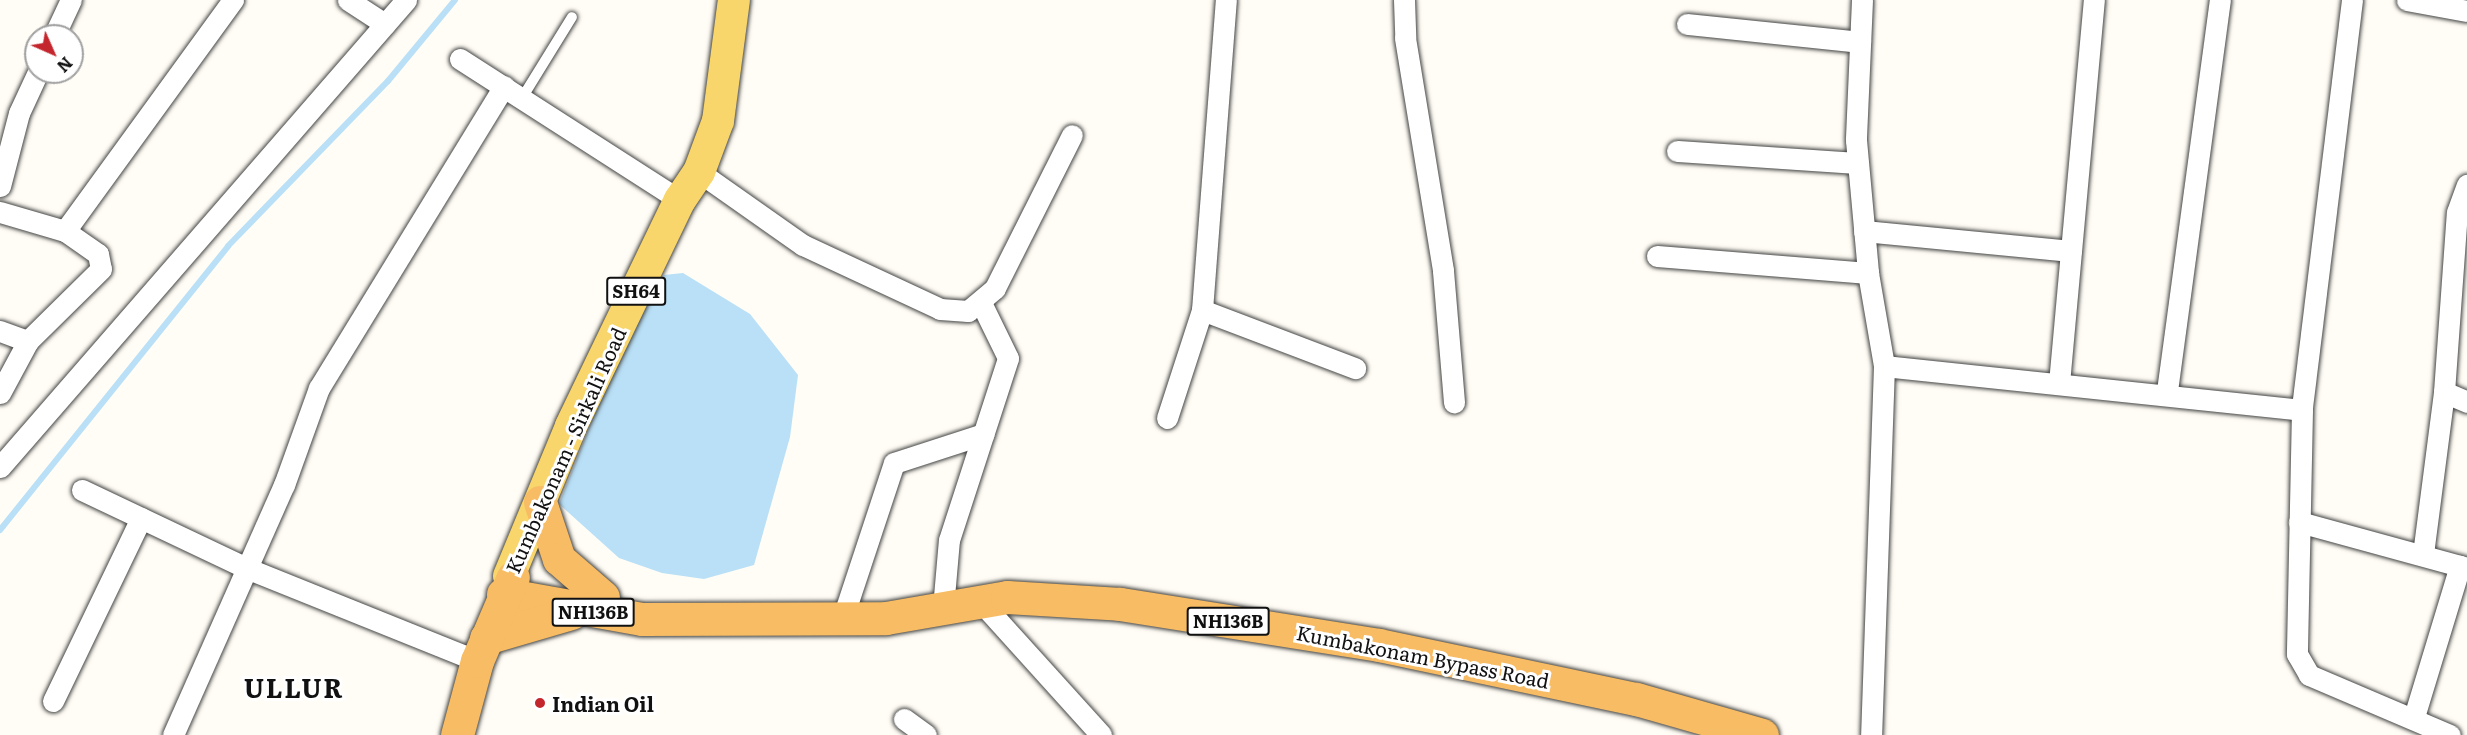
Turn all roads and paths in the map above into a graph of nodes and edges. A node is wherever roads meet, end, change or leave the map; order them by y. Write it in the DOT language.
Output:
graph roads {
  1 [pos="70,0"];
  2 [pos="233,0"];
  3 [pos="406,0"];
  4 [pos="734,0"];
  5 [pos="1226,0"];
  6 [pos="1404,0"];
  7 [pos="1862,0"];
  8 [pos="2094,0"];
  9 [pos="2220,0"];
  10 [pos="2352,0"];
  11 [pos="2407,0"];
  12 [pos="354,2"];
  13 [pos="2467,11"];
  14 [pos="572,17"];
  15 [pos="59,24"];
  16 [pos="385,24"];
  17 [pos="1687,24"];
  18 [pos="1860,42"];
  19 [pos="460,58"];
  20 [pos="32,84"];
  21 [pos="504,86"];
  22 [pos="522,98"];
  23 [pos="1072,135"];
  24 [pos="1677,151"];
  25 [pos="1858,163"];
  26 [pos="699,172"];
  27 [pos="2467,185"];
  28 [pos="0,186"];
  29 [pos="680,200"];
  30 [pos="0,212"];
  31 [pos="65,231"];
  32 [pos="1864,231"];
  33 [pos="2071,251"];
  34 [pos="1657,256"];
  35 [pos="1868,273"];
  36 [pos="981,303"];
  37 [pos="1202,310"];
  38 [pos="0,331"];
  39 [pos="28,341"];
  40 [pos="1884,366"];
  41 [pos="1355,368"];
  42 [pos="2059,383"];
  43 [pos="2167,391"];
  44 [pos="2444,392"];
  45 [pos="0,393"];
  46 [pos="2467,402"];
  47 [pos="1454,403"];
  48 [pos="2302,410"];
  49 [pos="1167,418"];
  50 [pos="983,434"];
  51 [pos="2,462"];
  52 [pos="82,490"];
  53 [pos="540,502"];
  54 [pos="141,518"];
  55 [pos="2299,522"];
  56 [pos="2423,554"];
  57 [pos="2463,567"];
  58 [pos="246,568"];
  59 [pos="506,585"];
  60 [pos="981,602"];
  61 [pos="595,604"];
  62 [pos="943,608"];
  63 [pos="842,620"];
  64 [pos="481,649"];
  65 [pos="53,701"];
  66 [pos="2414,717"];
  67 [pos="904,719"];
  68 [pos="173,735"];
  69 [pos="457,735"];
  70 [pos="926,735"];
  71 [pos="1101,735"];
  72 [pos="1762,735"];
  73 [pos="1872,735"];
  74 [pos="2450,735"];
  1 -- 15 [label="street"];
  2 -- 31 [label="street"];
  3 -- 16 [label="street"];
  4 -- 26 [label="main road, Kumbakonam - Sirkali Road / SH64"];
  5 -- 37 [label="street"];
  6 -- 47 [label="street"];
  7 -- 18 [label="street"];
  8 -- 33 [label="street"];
  9 -- 43 [label="street"];
  10 -- 48 [label="street"];
  11 -- 13 [label="street"];
  12 -- 16 [label="street"];
  14 -- 22 [label="lane"];
  16 -- 51 [label="street"];
  17 -- 18 [label="street"];
  18 -- 25 [label="street"];
  19 -- 21 [label="street"];
  20 -- 28 [label="street"];
  21 -- 22 [label="street"];
  21 -- 58 [label="street"];
  22 -- 29 [label="street"];
  23 -- 36 [label="street"];
  24 -- 25 [label="street"];
  25 -- 32 [label="street"];
  26 -- 29 [label="main road, Kumbakonam - Sirkali Road / SH64"];
  26 -- 36 [label="street"];
  27 -- 44 [label="street"];
  29 -- 53 [label="main road, Kumbakonam - Sirkali Road / SH64"];
  30 -- 31 [label="street"];
  31 -- 39 [label="street"];
  32 -- 33 [label="street"];
  32 -- 35 [label="street"];
  33 -- 42 [label="street"];
  34 -- 35 [label="street"];
  35 -- 40 [label="street"];
  36 -- 50 [label="street"];
  37 -- 41 [label="street"];
  37 -- 49 [label="street"];
  38 -- 39 [label="street"];
  39 -- 45 [label="street"];
  40 -- 42 [label="street"];
  40 -- 73 [label="street"];
  42 -- 43 [label="street"];
  43 -- 48 [label="street"];
  44 -- 46 [label="street"];
  44 -- 56 [label="street"];
  48 -- 55 [label="street"];
  50 -- 62 [label="street"];
  50 -- 63 [label="street"];
  52 -- 54 [label="street"];
  53 -- 59 [label="main road, Kumbakonam - Sirkali Road / SH64"];
  53 -- 61 [label="highway"];
  54 -- 58 [label="street"];
  54 -- 65 [label="street"];
  55 -- 56 [label="street"];
  55 -- 66 [label="street"];
  56 -- 57 [label="street"];
  57 -- 66 [label="street"];
  58 -- 64 [label="street"];
  58 -- 68 [label="street"];
  59 -- 61 [label="highway, Kumbakonam Bypass Road / NH136B"];
  59 -- 64 [label="highway, Kumbakonam - Sirkali Road"];
  60 -- 62 [label="highway, Kumbakonam Bypass Road / NH136B"];
  60 -- 71 [label="street"];
  60 -- 72 [label="highway, Kumbakonam Bypass Road / NH136B"];
  61 -- 63 [label="highway, Kumbakonam Bypass Road / NH136B"];
  61 -- 64 [label="highway"];
  62 -- 63 [label="highway, Kumbakonam Bypass Road / NH136B"];
  64 -- 69 [label="highway, Kumbakonam - Sirkali Road"];
  66 -- 74 [label="street"];
  67 -- 70 [label="street"];
}
